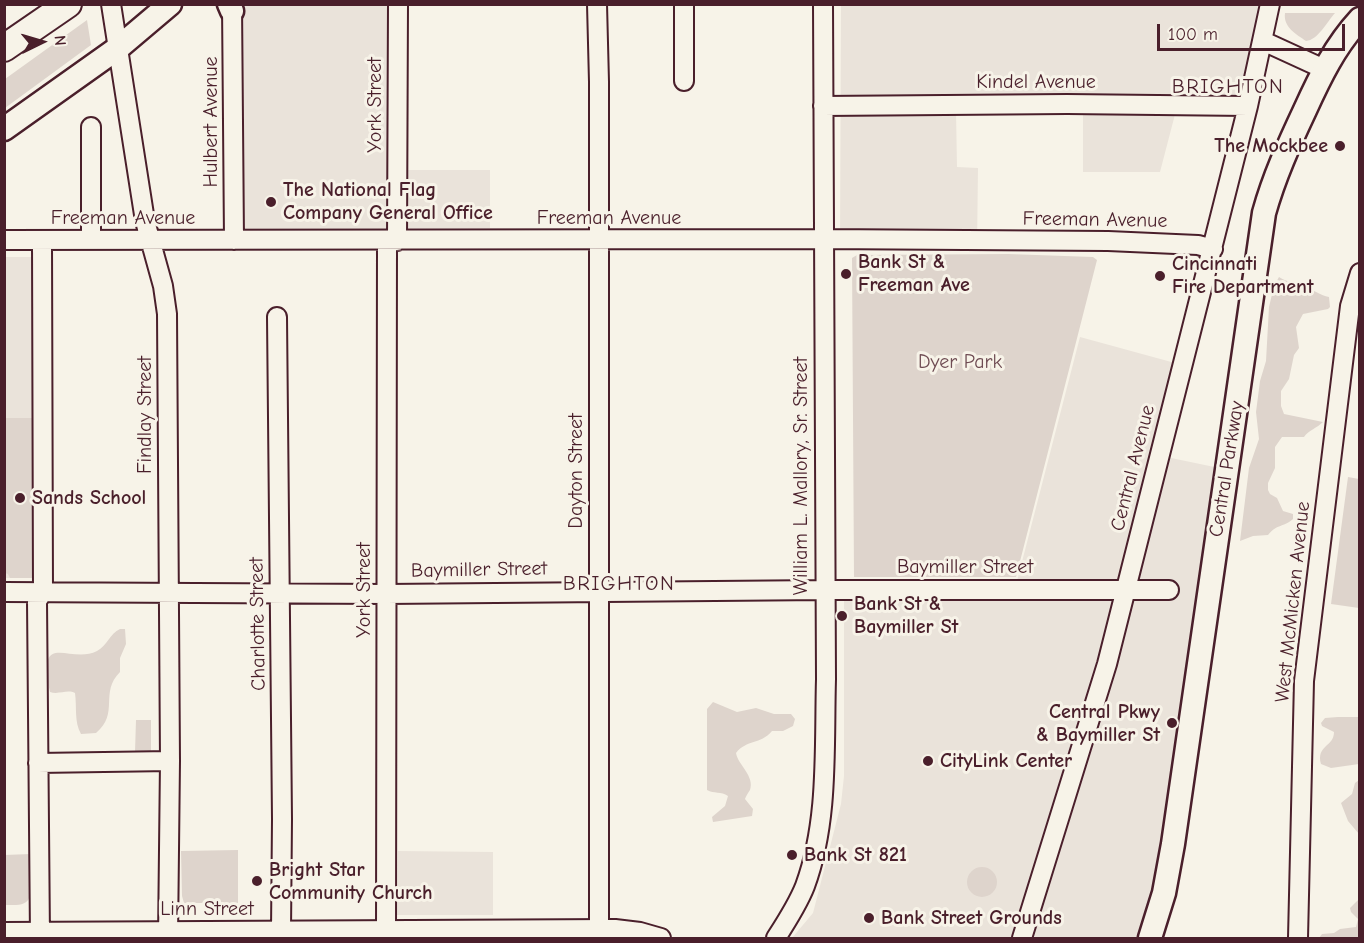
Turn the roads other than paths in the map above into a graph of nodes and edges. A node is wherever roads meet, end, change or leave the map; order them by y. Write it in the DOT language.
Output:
graph roads {
  1 [pos="111,4"];
  2 [pos="170,4"];
  3 [pos="398,4"];
  4 [pos="597,4"];
  5 [pos="684,4"];
  6 [pos="823,4"];
  7 [pos="1270,4"];
  8 [pos="231,7"];
  9 [pos="62,9"];
  10 [pos="1359,19"];
  11 [pos="1263,41"];
  12 [pos="4,48"];
  13 [pos="118,48"];
  14 [pos="1324,69"];
  15 [pos="684,81"];
  16 [pos="823,106"];
  17 [pos="1248,106"];
  18 [pos="91,127"];
  19 [pos="4,129"];
  20 [pos="823,239"];
  21 [pos="4,240"];
  22 [pos="91,240"];
  23 [pos="234,240"];
  24 [pos="42,241"];
  25 [pos="151,241"];
  26 [pos="392,241"];
  27 [pos="598,241"];
  28 [pos="1213,249"];
  29 [pos="1359,273"];
  30 [pos="277,316"];
  31 [pos="1125,589"];
  32 [pos="824,590"];
  33 [pos="1169,590"];
  34 [pos="599,591"];
  35 [pos="4,592"];
  36 [pos="43,592"];
  37 [pos="169,592"];
  38 [pos="280,594"];
  39 [pos="386,594"];
  40 [pos="170,761"];
  41 [pos="38,763"];
  42 [pos="281,931"];
  43 [pos="4,932"];
  44 [pos="599,934"];
  45 [pos="40,935"];
  46 [pos="168,935"];
  47 [pos="386,935"];
  48 [pos="661,939"];
  49 [pos="776,939"];
  50 [pos="1022,939"];
  51 [pos="1150,939"];
  52 [pos="1298,939"];
  1 -- 13 [label="street, Findlay Street"];
  2 -- 13 [label="main road"];
  3 -- 26 [label="street, York Street"];
  4 -- 27 [label="street, Dayton Street"];
  5 -- 15 [label="street"];
  6 -- 16 [label="street, William L. Mallory, Sr. Street"];
  7 -- 11 [label="street, Central Avenue"];
  8 -- 23 [label="street, Hulbert Avenue"];
  9 -- 12 [label="highway"];
  10 -- 14 [label="main road, Central Parkway"];
  11 -- 14 [label="street"];
  11 -- 17 [label="street, Central Avenue"];
  13 -- 19 [label="main road"];
  13 -- 25 [label="street, Findlay Street"];
  14 -- 51 [label="main road, Central Parkway"];
  16 -- 17 [label="street, Kindel Avenue"];
  16 -- 20 [label="street, William L. Mallory, Sr. Street"];
  17 -- 28 [label="street, Central Avenue"];
  18 -- 22 [label="street"];
  20 -- 27 [label="street, Freeman Avenue"];
  20 -- 28 [label="street, Freeman Avenue"];
  20 -- 32 [label="street, William L. Mallory, Sr. Street"];
  21 -- 24 [label="street, Freeman Avenue"];
  22 -- 24 [label="street, Freeman Avenue"];
  22 -- 25 [label="street, Freeman Avenue"];
  23 -- 25 [label="street, Freeman Avenue"];
  23 -- 26 [label="street, Freeman Avenue"];
  24 -- 36 [label="street"];
  25 -- 37 [label="street, Findlay Street"];
  26 -- 27 [label="street, Freeman Avenue"];
  26 -- 39 [label="street, York Street"];
  27 -- 34 [label="street, Dayton Street"];
  28 -- 31 [label="street, Central Avenue"];
  29 -- 52 [label="street, West McMicken Avenue"];
  30 -- 38 [label="street, Charlotte Street"];
  31 -- 32 [label="street, Baymiller Street"];
  31 -- 33 [label="street, Baymiller Street"];
  31 -- 50 [label="street, Central Avenue"];
  32 -- 34 [label="street, Baymiller Street"];
  32 -- 49 [label="street, William L. Mallory, Sr. Street"];
  34 -- 39 [label="street, Baymiller Street"];
  34 -- 44 [label="street, Dayton Street"];
  35 -- 36 [label="street, Baymiller Street"];
  36 -- 37 [label="street, Baymiller Street"];
  36 -- 41 [label="street"];
  37 -- 38 [label="street, Baymiller Street"];
  37 -- 40 [label="street, Findlay Street"];
  38 -- 39 [label="street, Baymiller Street"];
  38 -- 42 [label="street, Charlotte Street"];
  39 -- 47 [label="street, York Street"];
  40 -- 41 [label="street"];
  40 -- 46 [label="street, Findlay Street"];
  41 -- 45 [label="street"];
  42 -- 46 [label="street, Linn Street"];
  42 -- 47 [label="street, Linn Street"];
  43 -- 45 [label="street, Linn Street"];
  44 -- 47 [label="street, Linn Street"];
  44 -- 48 [label="street, Linn Street"];
  45 -- 46 [label="street, Linn Street"];
}
